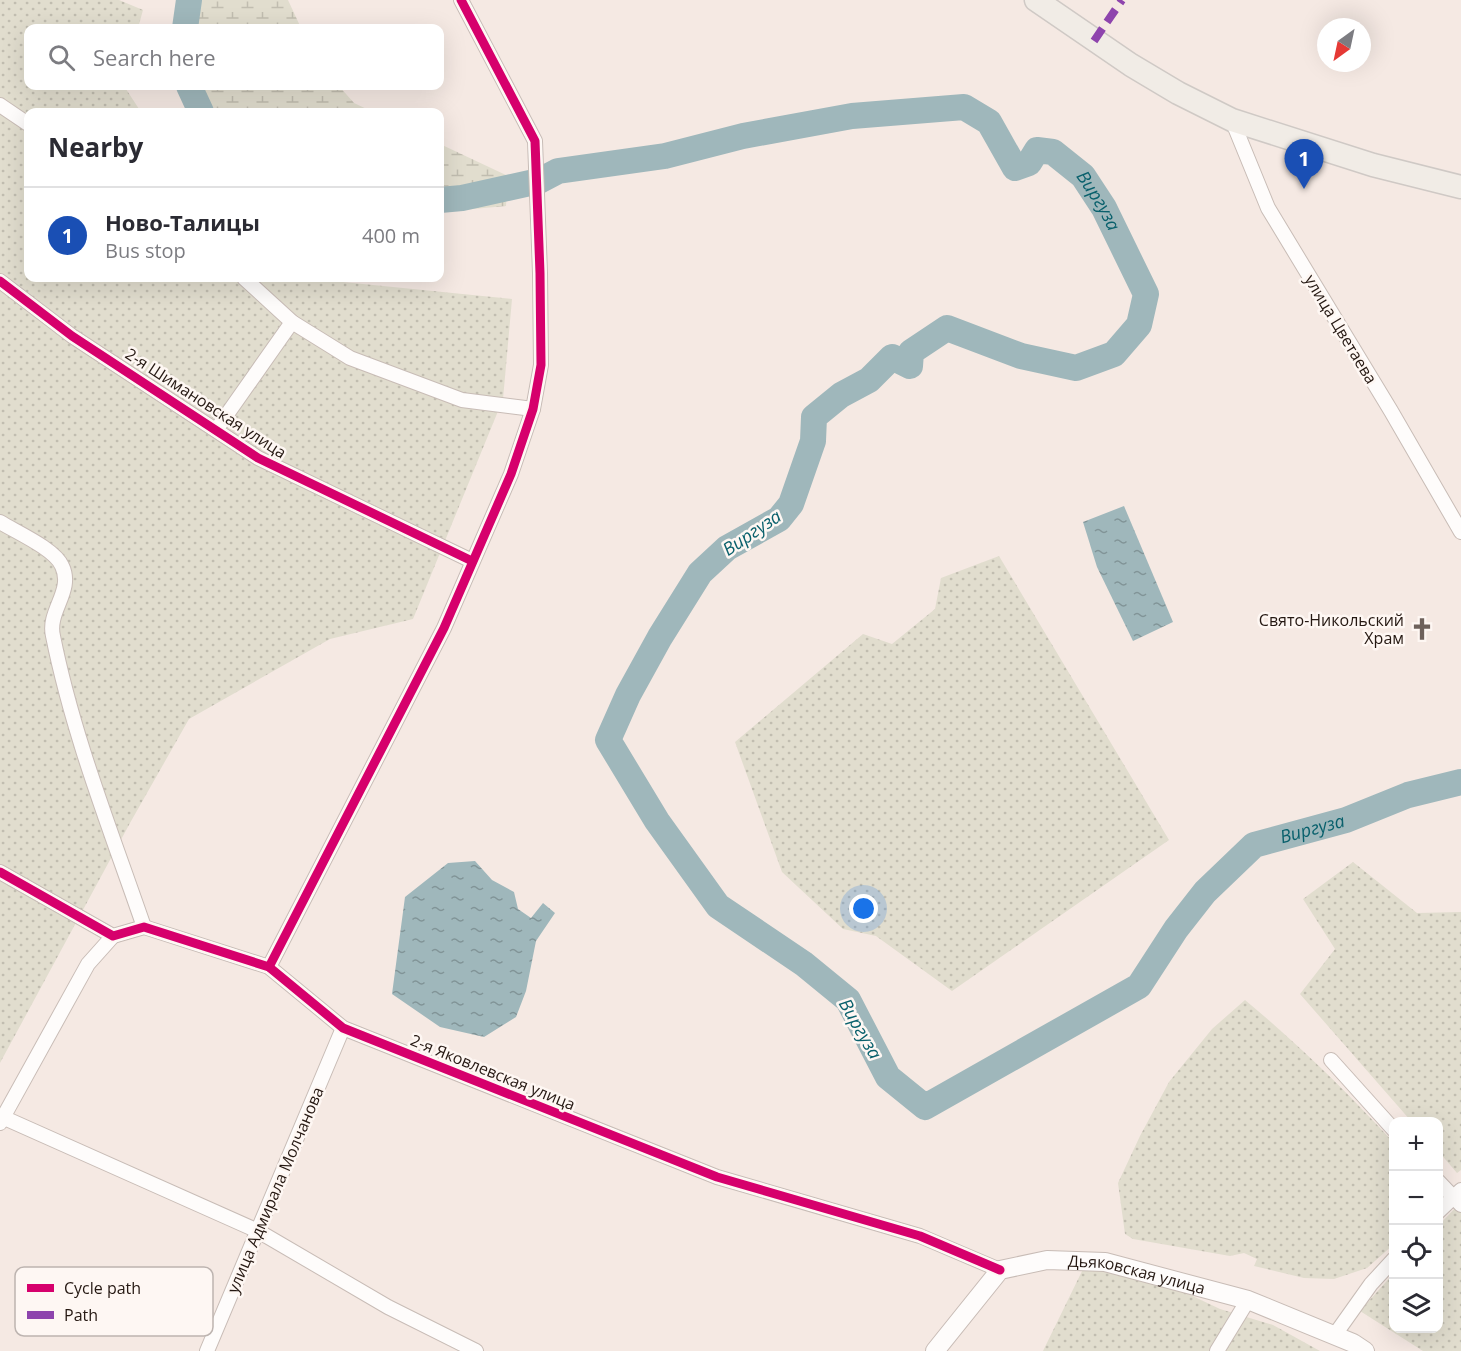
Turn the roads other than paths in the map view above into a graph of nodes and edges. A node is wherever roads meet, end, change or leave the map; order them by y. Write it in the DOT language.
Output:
graph roads {
  1 [pos="461,0"];
  2 [pos="1036,0"];
  3 [pos="0,105"];
  4 [pos="1232,120"];
  5 [pos="24,121"];
  6 [pos="1461,187"];
  7 [pos="0,281"];
  8 [pos="248,282"];
  9 [pos="292,322"];
  10 [pos="533,409"];
  11 [pos="216,430"];
  12 [pos="0,522"];
  13 [pos="1461,532"];
  14 [pos="472,561"];
  15 [pos="0,872"];
  16 [pos="144,927"];
  17 [pos="113,936"];
  18 [pos="268,967"];
  19 [pos="343,1028"];
  20 [pos="1331,1060"];
  21 [pos="1,1120"];
  22 [pos="1389,1124"];
  23 [pos="1443,1185"];
  24 [pos="1458,1198"];
  25 [pos="1443,1208"];
  26 [pos="258,1231"];
  27 [pos="1389,1264"];
  28 [pos="1000,1270"];
  29 [pos="1248,1300"];
  30 [pos="1334,1336"];
  31 [pos="207,1351"];
  32 [pos="476,1351"];
  33 [pos="935,1351"];
  34 [pos="1217,1351"];
  35 [pos="1365,1351"];
  1 -- 10 [label="street"];
  2 -- 4 [label="main road"];
  3 -- 5 [label="street"];
  4 -- 6 [label="main road"];
  4 -- 13 [label="street, улица Цветаева"];
  7 -- 11 [label="street, 2-я Шимановская улица"];
  8 -- 9 [label="street"];
  9 -- 10 [label="street"];
  9 -- 11 [label="street"];
  10 -- 14 [label="street"];
  11 -- 14 [label="street, 2-я Шимановская улица"];
  12 -- 16 [label="street"];
  14 -- 18 [label="street"];
  15 -- 17 [label="street"];
  16 -- 17 [label="street"];
  16 -- 18 [label="street, 2-я Яковлевская улица"];
  17 -- 21 [label="street"];
  18 -- 19 [label="street, 2-я Яковлевская улица"];
  19 -- 26 [label="street, улица Адмирала Молчанова"];
  19 -- 28 [label="street, 2-я Яковлевская улица"];
  20 -- 22 [label="street"];
  21 -- 26 [label="street"];
  23 -- 24 [label="street"];
  24 -- 25 [label="street"];
  26 -- 31 [label="street, улица Адмирала Молчанова"];
  26 -- 32 [label="street"];
  27 -- 30 [label="street"];
  28 -- 29 [label="street, Дьяковская улица"];
  28 -- 33 [label="street"];
  29 -- 30 [label="street, Дьяковская улица"];
  29 -- 34 [label="street"];
  30 -- 35 [label="street, Дьяковская улица"];
}
